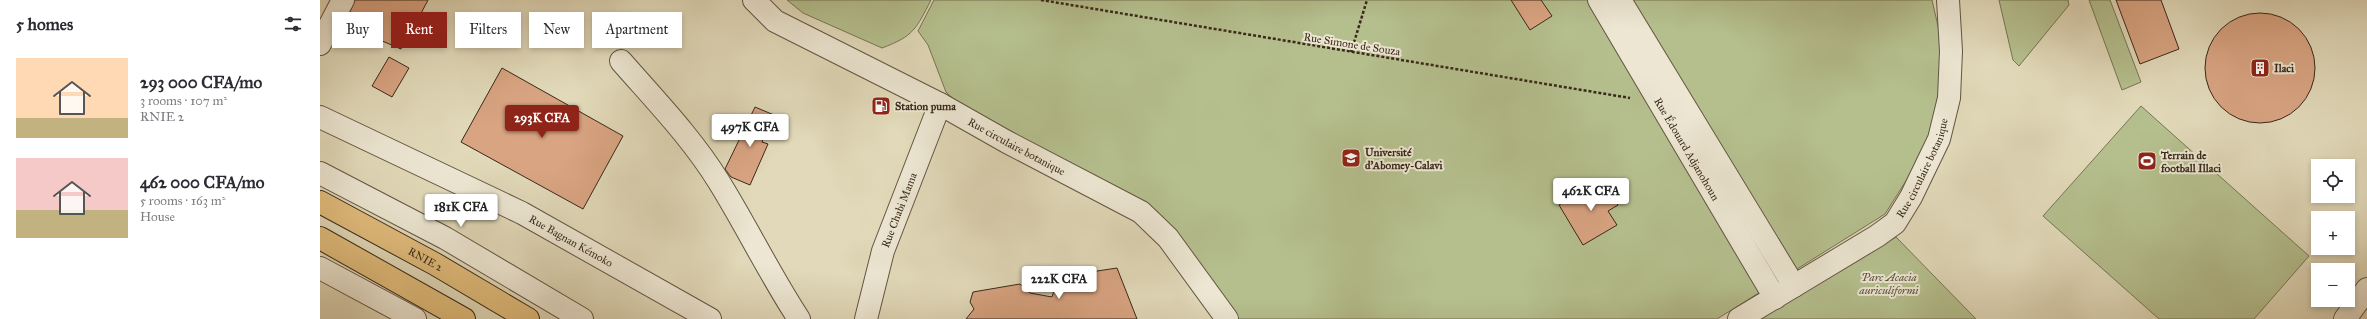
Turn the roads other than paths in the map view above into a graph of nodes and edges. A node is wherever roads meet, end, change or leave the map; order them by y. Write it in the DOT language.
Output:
graph roads {
  1 [pos="344,0"];
  2 [pos="754,0"];
  3 [pos="1599,0"];
  4 [pos="1620,0"];
  5 [pos="1948,0"];
  6 [pos="320,44"];
  7 [pos="621,61"];
  8 [pos="940,104"];
  9 [pos="320,117"];
  10 [pos="320,173"];
  11 [pos="320,202"];
  12 [pos="320,238"];
  13 [pos="320,268"];
  14 [pos="1794,286"];
  15 [pos="2367,289"];
  16 [pos="1775,298"];
  17 [pos="416,319"];
  18 [pos="464,319"];
  19 [pos="528,319"];
  20 [pos="582,319"];
  21 [pos="710,319"];
  22 [pos="799,319"];
  23 [pos="866,319"];
  24 [pos="1227,319"];
  25 [pos="1739,319"];
  26 [pos="2345,319"];
  1 -- 6 [label="street"];
  2 -- 8 [label="street, Rue circulaire botanique"];
  3 -- 16 [label="street, Rue Édouard Adjanohoun"];
  4 -- 14 [label="street, Rue Édouard Adjanohoun"];
  5 -- 14 [label="street, Rue circulaire botanique"];
  7 -- 22 [label="street"];
  8 -- 23 [label="street, Rue Chabi Mama"];
  8 -- 24 [label="street, Rue circulaire botanique"];
  9 -- 21 [label="street, Rue Bagnan Kémoko"];
  10 -- 20 [label="street"];
  11 -- 19 [label="highway, RNIE 2 / RNIE 2"];
  12 -- 18 [label="highway"];
  13 -- 17 [label="street"];
  14 -- 16 [label="street, Rue circulaire botanique"];
  15 -- 26 [label="street"];
  16 -- 25 [label="street, Rue circulaire botanique"];
}
